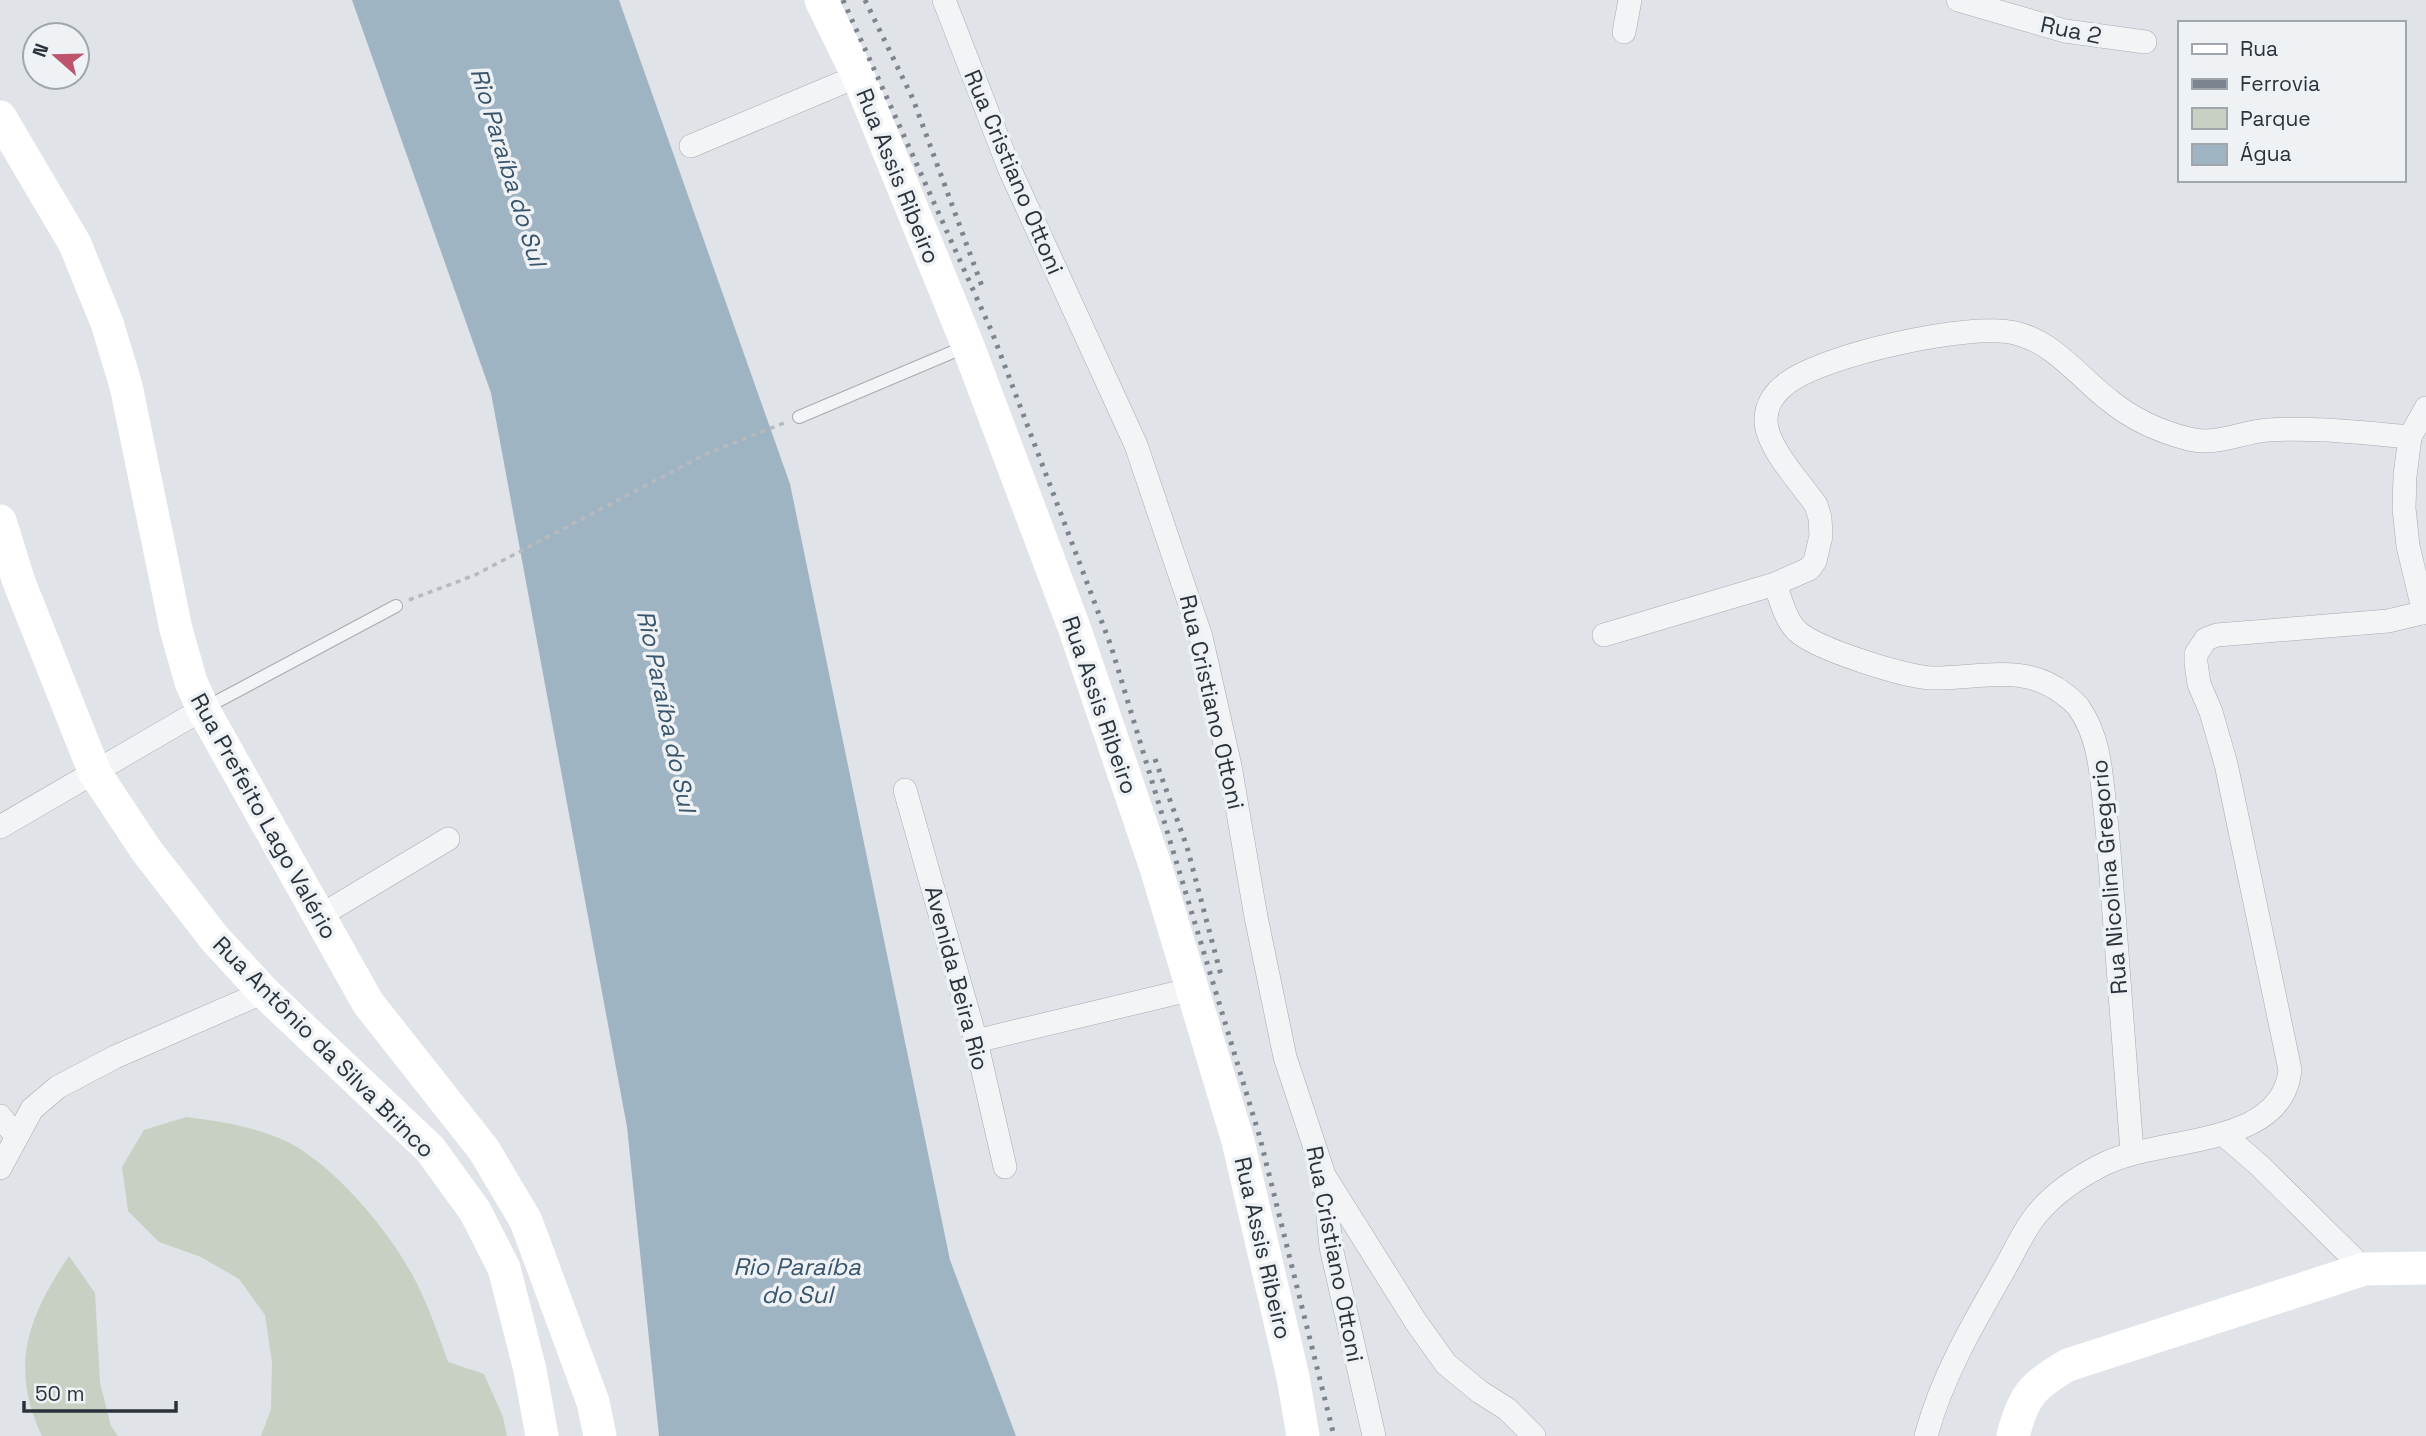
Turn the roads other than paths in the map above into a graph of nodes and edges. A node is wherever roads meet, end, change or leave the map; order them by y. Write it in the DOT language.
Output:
graph roads {
  1 [pos="821,0"];
  2 [pos="944,0"];
  3 [pos="1630,0"];
  4 [pos="1958,0"];
  5 [pos="1624,32"];
  6 [pos="2145,42"];
  7 [pos="858,76"];
  8 [pos="0,117"];
  9 [pos="691,146"];
  10 [pos="968,346"];
  11 [pos="2426,408"];
  12 [pos="799,417"];
  13 [pos="2410,437"];
  14 [pos="0,521"];
  15 [pos="1775,584"];
  16 [pos="396,606"];
  17 [pos="2425,613"];
  18 [pos="1604,635"];
  19 [pos="203,709"];
  20 [pos="95,773"];
  21 [pos="905,790"];
  22 [pos="0,827"];
  23 [pos="448,839"];
  24 [pos="318,917"];
  25 [pos="1193,989"];
  26 [pos="264,992"];
  27 [pos="976,1041"];
  28 [pos="0,1116"];
  29 [pos="2223,1134"];
  30 [pos="16,1136"];
  31 [pos="2132,1152"];
  32 [pos="1005,1167"];
  33 [pos="0,1168"];
  34 [pos="1324,1175"];
  35 [pos="2426,1268"];
  36 [pos="2364,1269"];
  37 [pos="542,1436"];
  38 [pos="600,1436"];
  39 [pos="1303,1436"];
  40 [pos="1374,1436"];
  41 [pos="1534,1436"];
  42 [pos="1926,1436"];
  43 [pos="2013,1436"];
  1 -- 7 [label="street, Rua Assis Ribeiro"];
  2 -- 34 [label="street, Rua Cristiano Ottoni"];
  3 -- 5 [label="street"];
  4 -- 6 [label="street, Rua 2"];
  7 -- 9 [label="street"];
  7 -- 10 [label="street, Rua Assis Ribeiro"];
  8 -- 19 [label="street, Rua Prefeito Lago Valério"];
  10 -- 12 [label="lane"];
  10 -- 25 [label="street, Rua Assis Ribeiro"];
  11 -- 13 [label="street"];
  13 -- 15 [label="street"];
  13 -- 17 [label="street"];
  14 -- 20 [label="street, Rua Antônio da Silva Brinco"];
  15 -- 18 [label="street"];
  15 -- 31 [label="street, Rua Nicolina Gregorio"];
  16 -- 19 [label="lane"];
  17 -- 29 [label="street"];
  19 -- 20 [label="street"];
  19 -- 24 [label="street, Rua Prefeito Lago Valério"];
  20 -- 22 [label="street"];
  20 -- 26 [label="street, Rua Antônio da Silva Brinco"];
  21 -- 27 [label="street, Avenida Beira Rio"];
  23 -- 24 [label="street"];
  24 -- 38 [label="street, Rua Prefeito Lago Valério"];
  25 -- 27 [label="street"];
  25 -- 39 [label="street, Rua Assis Ribeiro"];
  26 -- 30 [label="street"];
  26 -- 37 [label="street, Rua Antônio da Silva Brinco"];
  27 -- 32 [label="street, Avenida Beira Rio"];
  28 -- 30 [label="street"];
  29 -- 31 [label="street"];
  29 -- 36 [label="street"];
  30 -- 33 [label="street"];
  31 -- 42 [label="street"];
  34 -- 40 [label="street, Rua Cristiano Ottoni"];
  34 -- 41 [label="street"];
  35 -- 36 [label="street"];
  36 -- 43 [label="street"];
}
